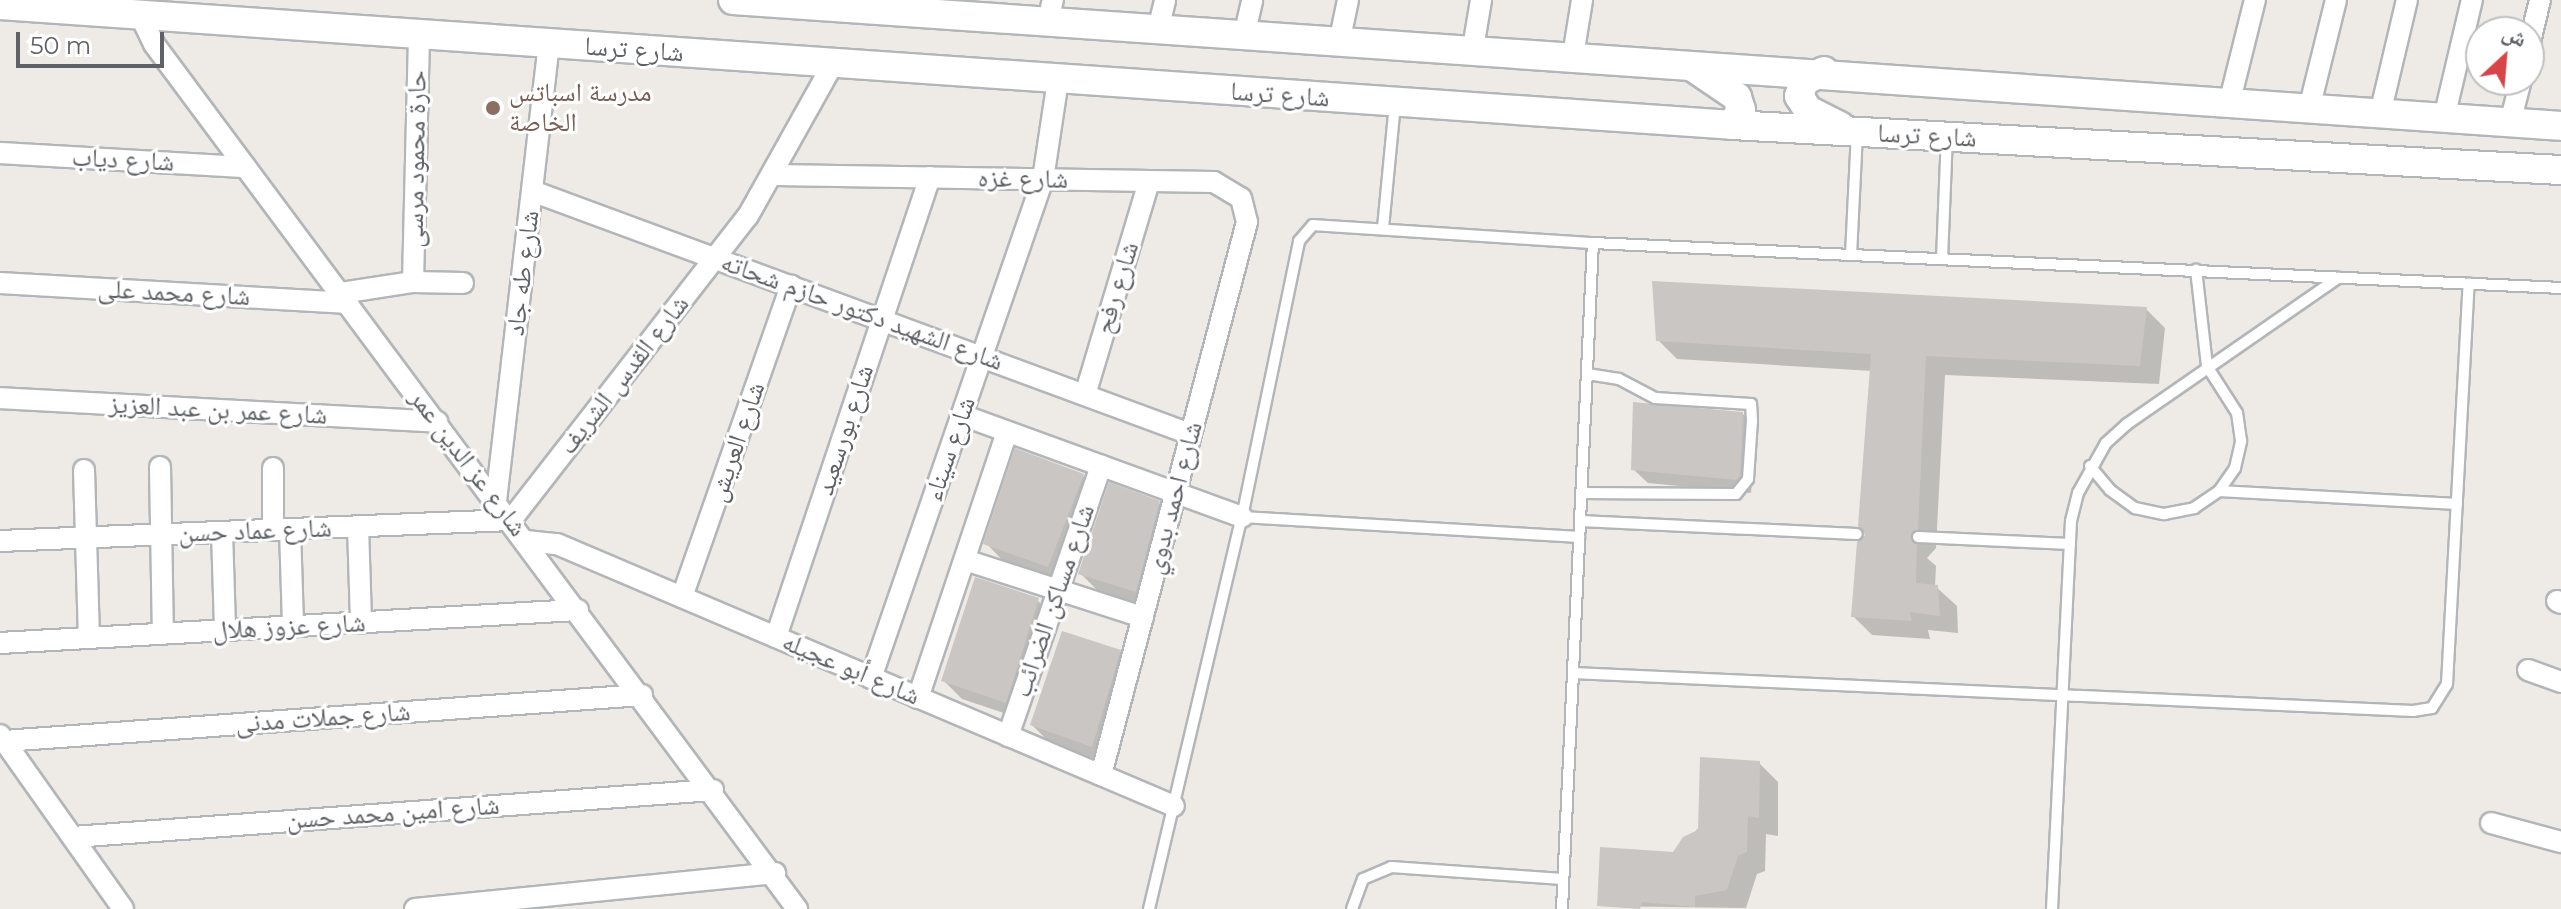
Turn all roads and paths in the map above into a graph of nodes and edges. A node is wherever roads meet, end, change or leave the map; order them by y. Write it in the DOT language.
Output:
graph roads {
  1 [pos="1165,0"];
  2 [pos="1252,0"];
  3 [pos="1348,0"];
  4 [pos="1481,0"];
  5 [pos="1582,0"];
  6 [pos="2255,0"];
  7 [pos="2336,0"];
  8 [pos="2407,0"];
  9 [pos="2472,0"];
  10 [pos="761,1"];
  11 [pos="832,3"];
  12 [pos="0,5"];
  13 [pos="1050,10"];
  14 [pos="140,15"];
  15 [pos="1158,29"];
  16 [pos="419,35"];
  17 [pos="1244,36"];
  18 [pos="1339,43"];
  19 [pos="549,44"];
  20 [pos="1472,54"];
  21 [pos="1572,62"];
  22 [pos="833,64"];
  23 [pos="1690,65"];
  24 [pos="1824,71"];
  25 [pos="1058,80"];
  26 [pos="2517,96"];
  27 [pos="1395,102"];
  28 [pos="2229,104"];
  29 [pos="2309,109"];
  30 [pos="2380,114"];
  31 [pos="2444,118"];
  32 [pos="2510,123"];
  33 [pos="1732,125"];
  34 [pos="2561,126"];
  35 [pos="1854,132"];
  36 [pos="1947,137"];
  37 [pos="0,153"];
  38 [pos="246,167"];
  39 [pos="2561,170"];
  40 [pos="775,175"];
  41 [pos="930,177"];
  42 [pos="1043,179"];
  43 [pos="1149,181"];
  44 [pos="532,191"];
  45 [pos="1247,222"];
  46 [pos="1383,228"];
  47 [pos="1593,243"];
  48 [pos="1851,255"];
  49 [pos="716,258"];
  50 [pos="1942,259"];
  51 [pos="2196,270"];
  52 [pos="2338,278"];
  53 [pos="413,282"];
  54 [pos="0,283"];
  55 [pos="463,283"];
  56 [pos="2469,284"];
  57 [pos="791,286"];
  58 [pos="2561,288"];
  59 [pos="344,298"];
  60 [pos="882,320"];
  61 [pos="982,357"];
  62 [pos="2207,366"];
  63 [pos="1587,374"];
  64 [pos="1085,395"];
  65 [pos="0,398"];
  66 [pos="962,415"];
  67 [pos="437,422"];
  68 [pos="1007,432"];
  69 [pos="1190,434"];
  70 [pos="1101,466"];
  71 [pos="2090,466"];
  72 [pos="160,467"];
  73 [pos="273,468"];
  74 [pos="84,470"];
  75 [pos="2219,491"];
  76 [pos="1175,493"];
  77 [pos="1581,493"];
  78 [pos="496,501"];
  79 [pos="2457,504"];
  80 [pos="1242,517"];
  81 [pos="511,520"];
  82 [pos="1580,521"];
  83 [pos="358,526"];
  84 [pos="281,529"];
  85 [pos="222,532"];
  86 [pos="1857,534"];
  87 [pos="158,535"];
  88 [pos="1579,537"];
  89 [pos="1918,537"];
  90 [pos="86,538"];
  91 [pos="0,541"];
  92 [pos="526,541"];
  93 [pos="2070,544"];
  94 [pos="965,560"];
  95 [pos="1058,590"];
  96 [pos="682,597"];
  97 [pos="578,610"];
  98 [pos="1143,617"];
  99 [pos="361,623"];
  100 [pos="293,627"];
  101 [pos="225,630"];
  102 [pos="163,634"];
  103 [pos="776,637"];
  104 [pos="89,638"];
  105 [pos="0,643"];
  106 [pos="2528,670"];
  107 [pos="1573,673"];
  108 [pos="871,678"];
  109 [pos="2561,682"];
  110 [pos="642,695"];
  111 [pos="2061,695"];
  112 [pos="918,698"];
  113 [pos="1008,736"];
  114 [pos="2,738"];
  115 [pos="1101,775"];
  116 [pos="713,790"];
  117 [pos="1174,806"];
  118 [pos="2491,823"];
  119 [pos="73,837"];
  120 [pos="2561,842"];
  121 [pos="775,873"];
  122 [pos="1563,879"];
  123 [pos="123,909"];
  124 [pos="415,909"];
  125 [pos="797,909"];
  126 [pos="1149,909"];
  127 [pos="1352,909"];
  128 [pos="1562,909"];
  129 [pos="2052,909"];
  1 -- 15 [label="street"];
  2 -- 17 [label="street"];
  3 -- 18 [label="street"];
  4 -- 20 [label="street"];
  5 -- 21 [label="street"];
  6 -- 28 [label="street"];
  7 -- 29 [label="street"];
  8 -- 30 [label="street"];
  9 -- 31 [label="street"];
  10 -- 11 [label="main road"];
  11 -- 13 [label="main road"];
  12 -- 14 [label="main road, شارع ترسا"];
  13 -- 15 [label="main road"];
  14 -- 16 [label="main road, شارع ترسا"];
  14 -- 38 [label="street, شارع عز الدين عمر"];
  15 -- 17 [label="main road"];
  16 -- 19 [label="main road, شارع ترسا"];
  16 -- 53 [label="street, حارة محمود مرسى"];
  17 -- 18 [label="main road"];
  18 -- 20 [label="main road"];
  19 -- 22 [label="main road, شارع ترسا"];
  19 -- 44 [label="street, شارع طه جاد"];
  20 -- 21 [label="main road"];
  21 -- 23 [label="main road"];
  22 -- 25 [label="main road, شارع ترسا"];
  22 -- 40 [label="street, شارع القدس الشريف"];
  23 -- 24 [label="main road"];
  23 -- 33 [label="main road"];
  24 -- 28 [label="main road"];
  24 -- 35 [label="main road"];
  25 -- 27 [label="main road, شارع ترسا"];
  25 -- 42 [label="street, شارع سيناء"];
  26 -- 32 [label="street"];
  27 -- 33 [label="main road, شارع ترسا"];
  27 -- 46 [label="lane"];
  28 -- 29 [label="main road"];
  29 -- 30 [label="main road"];
  30 -- 31 [label="main road"];
  31 -- 32 [label="main road"];
  32 -- 34 [label="main road"];
  33 -- 35 [label="main road, شارع ترسا"];
  35 -- 36 [label="main road, شارع ترسا"];
  35 -- 48 [label="lane"];
  36 -- 39 [label="main road, شارع ترسا"];
  36 -- 50 [label="lane"];
  37 -- 38 [label="street, شارع دياب"];
  38 -- 59 [label="street, شارع عز الدين عمر"];
  40 -- 41 [label="street, شارع غزه"];
  40 -- 49 [label="street, شارع القدس الشريف"];
  41 -- 42 [label="street, شارع غزه"];
  41 -- 60 [label="street, شارع بورسعيد"];
  42 -- 43 [label="street, شارع غزه"];
  42 -- 61 [label="street, شارع سيناء"];
  43 -- 45 [label="street, شارع غزه"];
  43 -- 64 [label="street, شارع رفح"];
  44 -- 49 [label="street, شارع الشهيد دكتور حازم شحاته"];
  44 -- 78 [label="street, شارع طه جاد"];
  45 -- 69 [label="street, شارع احمد بدوي"];
  46 -- 47 [label="lane"];
  46 -- 80 [label="lane"];
  47 -- 48 [label="lane"];
  47 -- 63 [label="lane"];
  48 -- 50 [label="lane"];
  49 -- 57 [label="street, شارع الشهيد دكتور حازم شحاته"];
  49 -- 81 [label="street, شارع القدس الشريف"];
  50 -- 51 [label="lane"];
  51 -- 52 [label="lane"];
  51 -- 62 [label="lane"];
  52 -- 56 [label="lane"];
  52 -- 62 [label="lane"];
  53 -- 55 [label="street, شارع محمد على"];
  53 -- 59 [label="street, شارع محمد على"];
  54 -- 59 [label="street, شارع محمد على"];
  56 -- 58 [label="lane"];
  56 -- 79 [label="lane"];
  57 -- 60 [label="street, شارع الشهيد دكتور حازم شحاته"];
  57 -- 96 [label="street, شارع العريش"];
  59 -- 67 [label="street, شارع عز الدين عمر"];
  60 -- 61 [label="street, شارع الشهيد دكتور حازم شحاته"];
  60 -- 103 [label="street, شارع بورسعيد"];
  61 -- 64 [label="street, شارع الشهيد دكتور حازم شحاته"];
  61 -- 66 [label="street, شارع سيناء"];
  62 -- 71 [label="lane"];
  62 -- 75 [label="lane"];
  63 -- 77 [label="lane"];
  63 -- 77 [label="lane"];
  64 -- 69 [label="street, شارع الشهيد دكتور حازم شحاته"];
  65 -- 67 [label="street, شارع عمر بن عبد العزيز"];
  66 -- 68 [label="street"];
  66 -- 108 [label="street, شارع سيناء"];
  67 -- 78 [label="street, شارع عز الدين عمر"];
  68 -- 70 [label="street"];
  68 -- 94 [label="street"];
  69 -- 76 [label="street, شارع احمد بدوي"];
  70 -- 76 [label="street"];
  70 -- 95 [label="street, شارع مساكن الضرائب"];
  71 -- 75 [label="lane"];
  71 -- 93 [label="lane"];
  72 -- 87 [label="street"];
  73 -- 84 [label="street"];
  74 -- 90 [label="street"];
  75 -- 79 [label="lane"];
  76 -- 80 [label="street"];
  76 -- 98 [label="street, شارع احمد بدوي"];
  77 -- 82 [label="lane"];
  78 -- 81 [label="street, شارع عز الدين عمر"];
  79 -- 111 [label="lane"];
  80 -- 88 [label="lane"];
  80 -- 117 [label="lane"];
  81 -- 83 [label="street, شارع عماد حسن"];
  81 -- 92 [label="street, شارع عز الدين عمر"];
  82 -- 86 [label="lane"];
  82 -- 88 [label="lane"];
  83 -- 84 [label="street, شارع عماد حسن"];
  83 -- 99 [label="street"];
  84 -- 85 [label="street, شارع عماد حسن"];
  84 -- 100 [label="street"];
  85 -- 87 [label="street, شارع عماد حسن"];
  85 -- 101 [label="street"];
  87 -- 90 [label="street, شارع عماد حسن"];
  87 -- 102 [label="street"];
  88 -- 107 [label="lane"];
  89 -- 93 [label="lane"];
  90 -- 91 [label="street, شارع عماد حسن"];
  90 -- 104 [label="street"];
  92 -- 96 [label="street, شارع أبو عجيله"];
  92 -- 97 [label="street, شارع عز الدين عمر"];
  93 -- 111 [label="lane"];
  94 -- 95 [label="street"];
  94 -- 112 [label="street"];
  95 -- 98 [label="street"];
  95 -- 113 [label="street, شارع مساكن الضرائب"];
  96 -- 103 [label="street, شارع أبو عجيله"];
  97 -- 99 [label="street, شارع عزوز هلال"];
  97 -- 110 [label="street, شارع عز الدين عمر"];
  98 -- 115 [label="street, شارع احمد بدوي"];
  99 -- 100 [label="street, شارع عزوز هلال"];
  100 -- 101 [label="street, شارع عزوز هلال"];
  101 -- 102 [label="street, شارع عزوز هلال"];
  102 -- 104 [label="street, شارع عزوز هلال"];
  103 -- 108 [label="street, شارع أبو عجيله"];
  104 -- 105 [label="street, شارع عزوز هلال"];
  106 -- 109 [label="street"];
  107 -- 111 [label="lane"];
  107 -- 122 [label="lane"];
  108 -- 112 [label="street, شارع أبو عجيله"];
  110 -- 114 [label="street, شارع جملات مدنى"];
  110 -- 116 [label="street, شارع عز الدين عمر"];
  111 -- 129 [label="lane"];
  112 -- 113 [label="street, شارع أبو عجيله"];
  113 -- 115 [label="street, شارع أبو عجيله"];
  114 -- 119 [label="street"];
  115 -- 117 [label="street, شارع أبو عجيله"];
  116 -- 119 [label="street, شارع امين محمد حسن"];
  116 -- 121 [label="street, شارع عز الدين عمر"];
  117 -- 126 [label="lane"];
  118 -- 120 [label="street"];
  119 -- 123 [label="street"];
  121 -- 124 [label="street"];
  121 -- 125 [label="street, شارع عز الدين عمر"];
  122 -- 127 [label="lane"];
  122 -- 128 [label="lane"];
}
